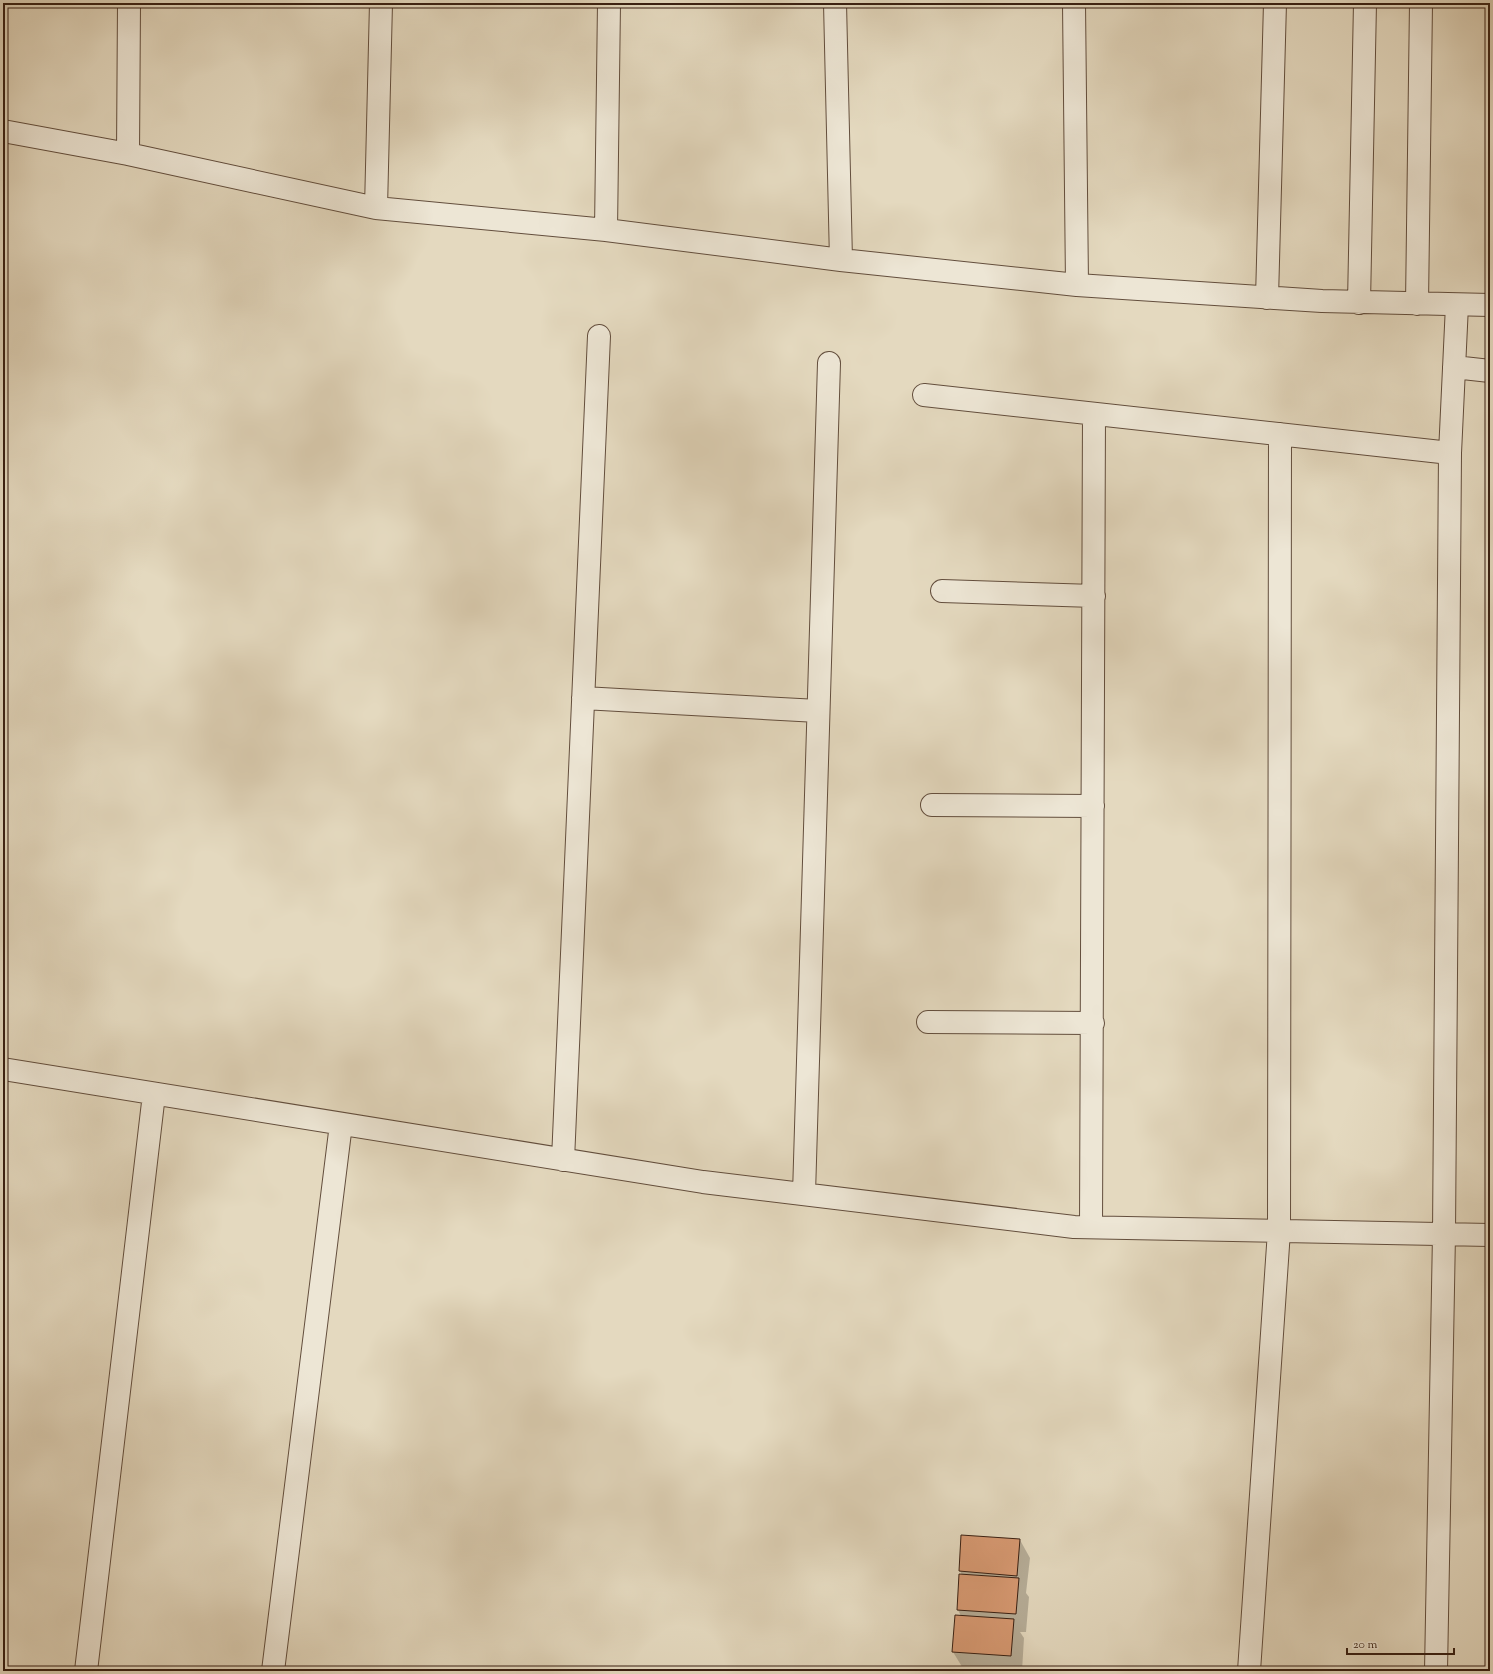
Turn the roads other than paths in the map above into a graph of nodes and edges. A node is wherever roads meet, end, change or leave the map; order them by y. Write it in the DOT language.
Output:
graph roads {
  1 [pos="129,3"];
  2 [pos="381,3"];
  3 [pos="610,3"];
  4 [pos="835,3"];
  5 [pos="1074,3"];
  6 [pos="1275,3"];
  7 [pos="1365,3"];
  8 [pos="1420,3"];
  9 [pos="3,131"];
  10 [pos="128,154"];
  11 [pos="376,208"];
  12 [pos="606,230"];
  13 [pos="841,260"];
  14 [pos="1077,285"];
  15 [pos="1267,298"];
  16 [pos="1359,303"];
  17 [pos="1417,304"];
  18 [pos="1490,304"];
  19 [pos="1457,305"];
  20 [pos="599,336"];
  21 [pos="829,363"];
  22 [pos="1454,367"];
  23 [pos="1490,371"];
  24 [pos="924,395"];
  25 [pos="1094,414"];
  26 [pos="1280,434"];
  27 [pos="1450,453"];
  28 [pos="942,591"];
  29 [pos="1094,596"];
  30 [pos="583,698"];
  31 [pos="818,711"];
  32 [pos="932,805"];
  33 [pos="1093,806"];
  34 [pos="928,1022"];
  35 [pos="1093,1023"];
  36 [pos="3,1069"];
  37 [pos="154,1094"];
  38 [pos="341,1124"];
  39 [pos="562,1160"];
  40 [pos="804,1194"];
  41 [pos="1091,1227"];
  42 [pos="1279,1231"];
  43 [pos="1444,1234"];
  44 [pos="1490,1235"];
  45 [pos="86,1671"];
  46 [pos="273,1671"];
  47 [pos="1249,1671"];
  48 [pos="1436,1671"];
  1 -- 10 [label="street"];
  2 -- 11 [label="street"];
  3 -- 12 [label="street"];
  4 -- 13 [label="street"];
  5 -- 14 [label="street"];
  6 -- 15 [label="street"];
  7 -- 16 [label="street"];
  8 -- 17 [label="street"];
  9 -- 10 [label="street"];
  10 -- 11 [label="street"];
  11 -- 12 [label="street"];
  12 -- 13 [label="street"];
  13 -- 14 [label="street"];
  14 -- 15 [label="street"];
  15 -- 16 [label="street"];
  16 -- 17 [label="street"];
  17 -- 19 [label="street"];
  18 -- 19 [label="street"];
  19 -- 22 [label="street"];
  20 -- 30 [label="street"];
  21 -- 31 [label="street"];
  22 -- 23 [label="street"];
  22 -- 27 [label="street"];
  24 -- 25 [label="street"];
  25 -- 26 [label="street"];
  25 -- 29 [label="street"];
  26 -- 27 [label="street"];
  26 -- 42 [label="street"];
  27 -- 43 [label="street"];
  28 -- 29 [label="street"];
  29 -- 33 [label="street"];
  30 -- 31 [label="street"];
  30 -- 39 [label="street"];
  31 -- 40 [label="street"];
  32 -- 33 [label="street"];
  33 -- 35 [label="street"];
  34 -- 35 [label="street"];
  35 -- 41 [label="street"];
  36 -- 37 [label="street"];
  37 -- 38 [label="street"];
  37 -- 45 [label="street"];
  38 -- 39 [label="street"];
  38 -- 46 [label="street"];
  39 -- 40 [label="street"];
  40 -- 41 [label="street"];
  41 -- 42 [label="street"];
  42 -- 43 [label="street"];
  42 -- 47 [label="street"];
  43 -- 44 [label="street"];
  43 -- 48 [label="street"];
}
